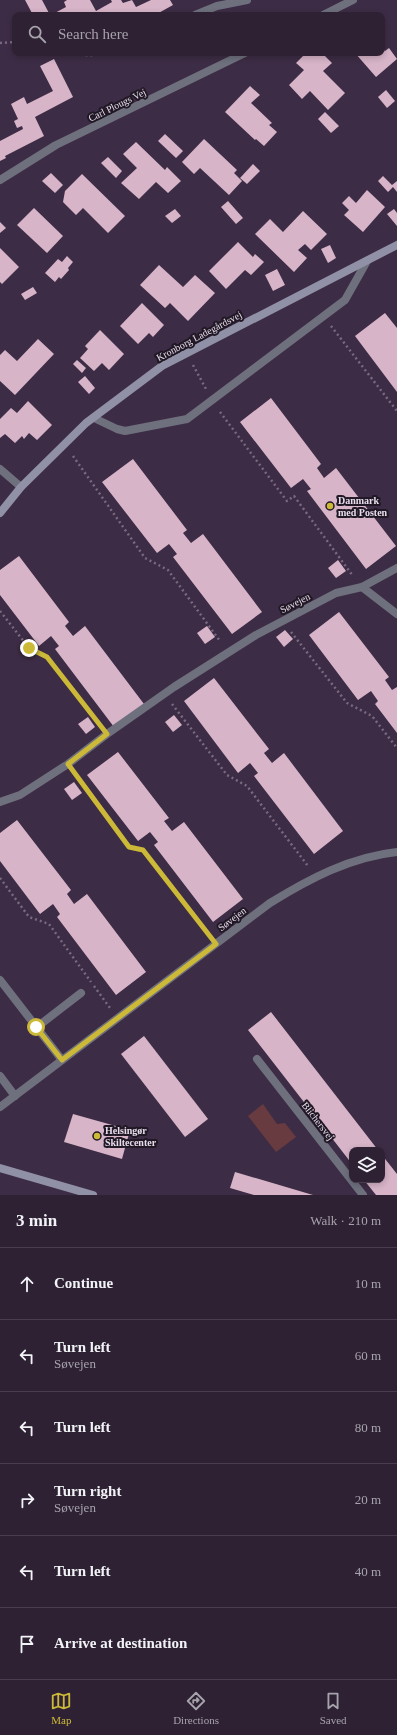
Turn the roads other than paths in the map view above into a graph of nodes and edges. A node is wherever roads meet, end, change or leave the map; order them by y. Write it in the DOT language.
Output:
graph roads {
  1 [pos="247,0"];
  2 [pos="353,0"];
  3 [pos="216,3"];
  4 [pos="200,12"];
  5 [pos="328,12"];
  6 [pos="239,56"];
  7 [pos="0,180"];
  8 [pos="397,245"];
  9 [pos="367,261"];
  10 [pos="94,418"];
  11 [pos="0,469"];
  12 [pos="20,487"];
  13 [pos="0,513"];
  14 [pos="397,568"];
  15 [pos="362,587"];
  16 [pos="397,614"];
  17 [pos="0,802"];
  18 [pos="397,852"];
  19 [pos="0,980"];
  20 [pos="80,993"];
  21 [pos="36,1027"];
  22 [pos="257,1059"];
  23 [pos="62,1060"];
  24 [pos="0,1076"];
  25 [pos="15,1096"];
  26 [pos="0,1107"];
  27 [pos="0,1168"];
  28 [pos="93,1195"];
  29 [pos="363,1195"];
  1 -- 3 [label="street"];
  2 -- 5 [label="street"];
  3 -- 4 [label="street"];
  6 -- 7 [label="street, Carl Plougs Vej"];
  8 -- 9 [label="street, Kronborg Ladegårdsvej"];
  9 -- 10 [label="street, Kronborg Ladegårdsvej"];
  9 -- 10 [label="street"];
  10 -- 12 [label="street, Kronborg Ladegårdsvej"];
  11 -- 12 [label="street"];
  12 -- 13 [label="street, Kronborg Ladegårdsvej"];
  14 -- 15 [label="street, Søvejen"];
  15 -- 16 [label="street"];
  15 -- 17 [label="street, Søvejen"];
  18 -- 23 [label="street, Søvejen"];
  19 -- 21 [label="street"];
  20 -- 21 [label="street"];
  21 -- 23 [label="street"];
  22 -- 29 [label="street, Blichersvej"];
  23 -- 25 [label="street, Søvejen"];
  24 -- 25 [label="street"];
  25 -- 26 [label="street, Søvejen"];
  27 -- 28 [label="street"];
}
